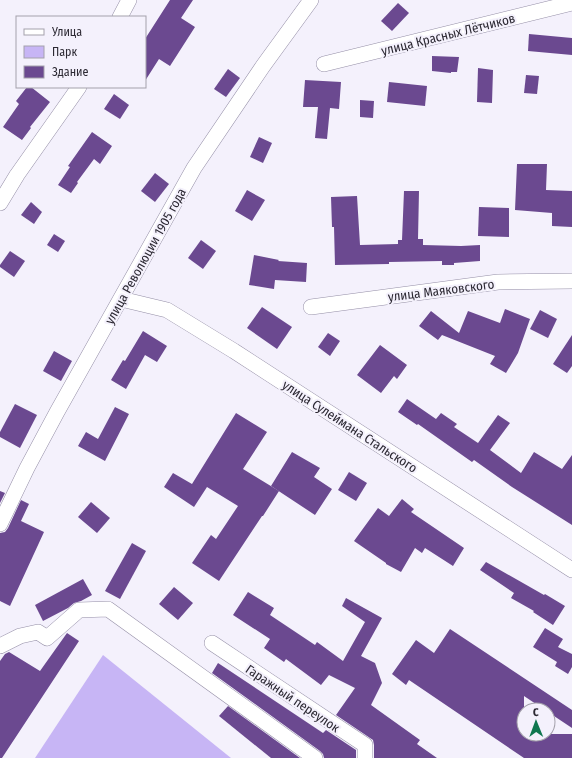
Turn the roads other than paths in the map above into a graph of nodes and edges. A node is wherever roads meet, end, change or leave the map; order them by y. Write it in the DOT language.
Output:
graph roads {
  1 [pos="129,0"];
  2 [pos="311,0"];
  3 [pos="572,3"];
  4 [pos="121,16"];
  5 [pos="324,64"];
  6 [pos="78,88"];
  7 [pos="0,203"];
  8 [pos="572,280"];
  9 [pos="120,299"];
  10 [pos="311,307"];
  11 [pos="0,524"];
  12 [pos="572,570"];
  13 [pos="212,643"];
  14 [pos="0,646"];
  15 [pos="315,758"];
  16 [pos="365,758"];
  1 -- 4 [label="street"];
  2 -- 9 [label="street, улица Революции 1905 года"];
  3 -- 5 [label="street, улица Красных Лётчиков"];
  6 -- 7 [label="street"];
  8 -- 10 [label="street, улица Маяковского"];
  9 -- 11 [label="street, улица Революции 1905 года"];
  9 -- 12 [label="street, улица Сулеймана Стальского"];
  13 -- 16 [label="street, Гаражный переулок"];
  14 -- 15 [label="street"];
}
